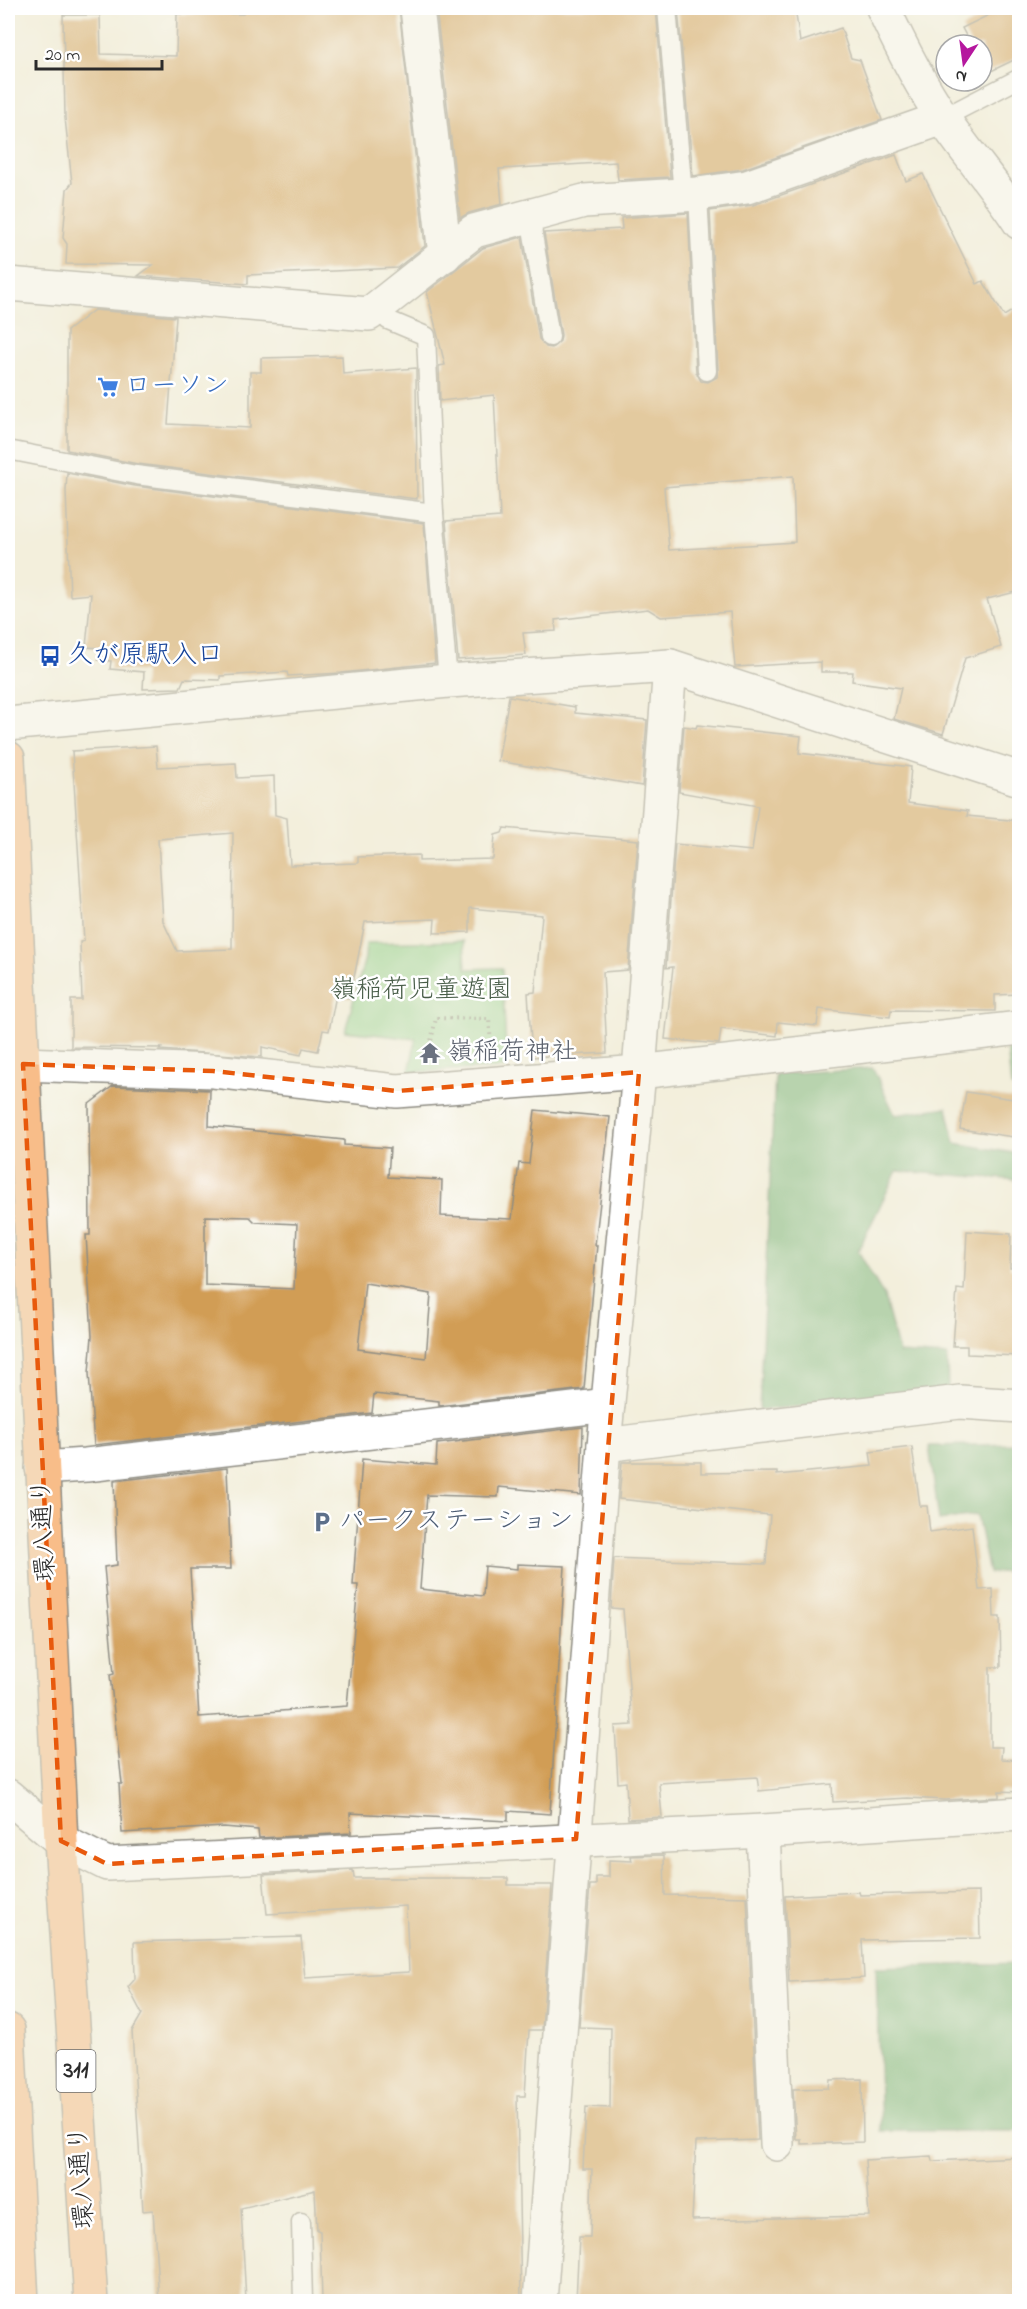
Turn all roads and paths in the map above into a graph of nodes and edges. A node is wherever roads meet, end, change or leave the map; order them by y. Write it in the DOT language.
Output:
graph roads {
  1 [pos="417,8"];
  2 [pos="667,8"];
  3 [pos="883,8"];
  4 [pos="1020,78"];
  5 [pos="943,118"];
  6 [pos="690,195"];
  7 [pos="531,216"];
  8 [pos="1020,223"];
  9 [pos="445,255"];
  10 [pos="8,284"];
  11 [pos="377,307"];
  12 [pos="550,337"];
  13 [pos="707,371"];
  14 [pos="8,450"];
  15 [pos="434,513"];
  16 [pos="670,666"];
  17 [pos="448,681"];
  18 [pos="8,724"];
  19 [pos="8,758"];
  20 [pos="1020,779"];
  21 [pos="1020,1028"];
  22 [pos="430,1046"];
  23 [pos="492,1046"];
  24 [pos="23,1064"];
  25 [pos="639,1072"];
  26 [pos="608,1405"];
  27 [pos="1020,1406"];
  28 [pos="604,1445"];
  29 [pos="42,1468"];
  30 [pos="8,1796"];
  31 [pos="1020,1814"];
  32 [pos="763,1831"];
  33 [pos="576,1839"];
  34 [pos="61,1841"];
  35 [pos="8,2030"];
  36 [pos="777,2144"];
  37 [pos="301,2222"];
  38 [pos="22,2301"];
  39 [pos="91,2301"];
  40 [pos="303,2301"];
  41 [pos="540,2301"];
  1 -- 9 [label="street"];
  2 -- 6 [label="lane"];
  3 -- 5 [label="street"];
  4 -- 5 [label="lane"];
  5 -- 6 [label="street"];
  5 -- 8 [label="street"];
  6 -- 7 [label="street"];
  6 -- 13 [label="lane"];
  7 -- 9 [label="street"];
  7 -- 12 [label="lane"];
  9 -- 11 [label="street"];
  10 -- 11 [label="street"];
  11 -- 15 [label="lane"];
  14 -- 15 [label="lane"];
  15 -- 17 [label="lane"];
  16 -- 17 [label="street"];
  16 -- 20 [label="street"];
  16 -- 25 [label="street"];
  17 -- 18 [label="street"];
  19 -- 24 [label="main road, 環八通り / 311"];
  21 -- 25 [label="street"];
  22 -- 23 [label="path"];
  24 -- 25 [label="street"];
  24 -- 29 [label="main road, 環八通り / 311"];
  25 -- 26 [label="street"];
  26 -- 28 [label="street"];
  26 -- 29 [label="street"];
  27 -- 28 [label="street"];
  28 -- 33 [label="street"];
  29 -- 34 [label="main road, 環八通り / 311"];
  30 -- 34 [label="street"];
  31 -- 32 [label="street"];
  32 -- 33 [label="street"];
  32 -- 36 [label="street"];
  33 -- 34 [label="street"];
  33 -- 41 [label="street"];
  34 -- 39 [label="main road, 環八通り / 311"];
  35 -- 38 [label="main road"];
  37 -- 40 [label="lane"];
}
